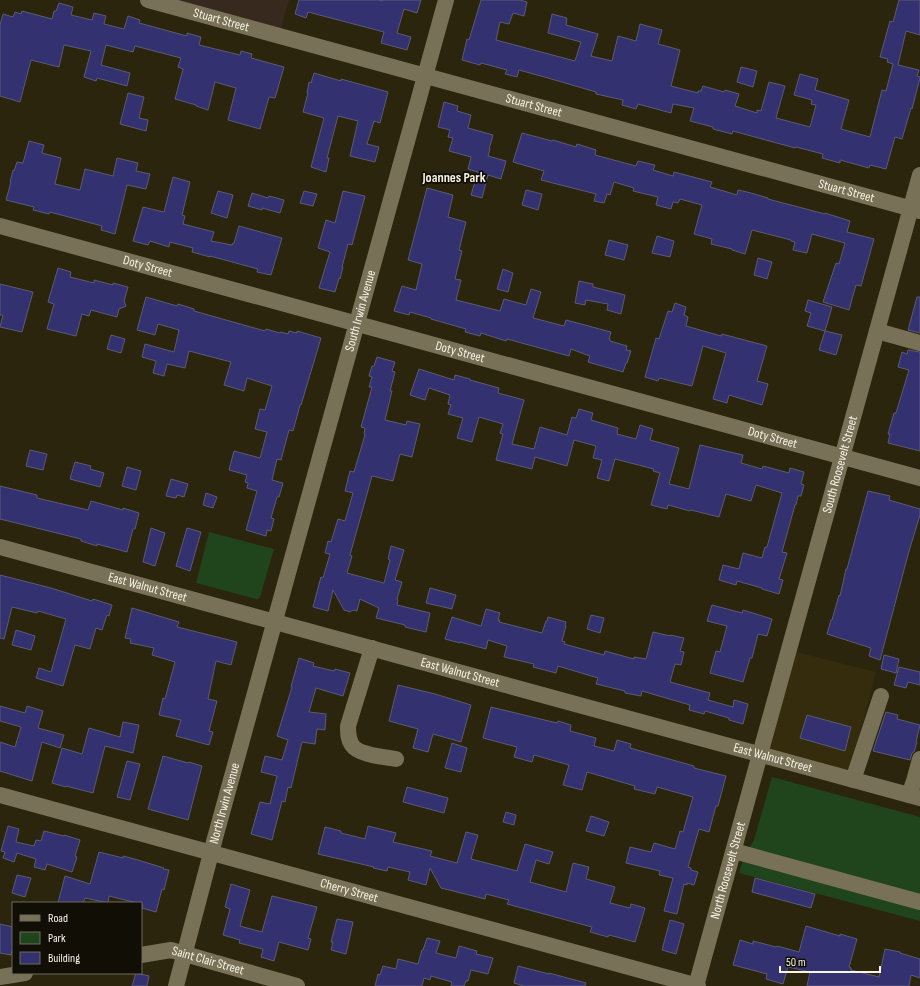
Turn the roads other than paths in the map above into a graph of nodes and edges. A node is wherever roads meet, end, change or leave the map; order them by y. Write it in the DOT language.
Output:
graph roads {
  1 [pos="148,0"];
  2 [pos="446,0"];
  3 [pos="425,76"];
  4 [pos="920,175"];
  5 [pos="915,210"];
  6 [pos="0,226"];
  7 [pos="357,324"];
  8 [pos="877,331"];
  9 [pos="920,343"];
  10 [pos="842,457"];
  11 [pos="920,478"];
  12 [pos="0,548"];
  13 [pos="275,622"];
  14 [pos="372,648"];
  15 [pos="881,696"];
  16 [pos="760,755"];
  17 [pos="396,759"];
  18 [pos="920,759"];
  19 [pos="853,780"];
  20 [pos="0,795"];
  21 [pos="914,797"];
  22 [pos="734,851"];
  23 [pos="211,853"];
  24 [pos="920,902"];
  25 [pos="184,954"];
  26 [pos="142,955"];
  27 [pos="19,974"];
  28 [pos="0,977"];
  29 [pos="176,986"];
  30 [pos="297,986"];
  31 [pos="697,986"];
  1 -- 3 [label="street, Stuart Street"];
  2 -- 3 [label="street, South Irwin Avenue"];
  3 -- 5 [label="street, Stuart Street"];
  3 -- 7 [label="street, South Irwin Avenue"];
  4 -- 5 [label="street, South Roosevelt Street"];
  5 -- 8 [label="street, South Roosevelt Street"];
  6 -- 7 [label="street, Doty Street"];
  7 -- 10 [label="street, Doty Street"];
  7 -- 13 [label="street, South Irwin Avenue"];
  8 -- 9 [label="street"];
  8 -- 10 [label="street, South Roosevelt Street"];
  10 -- 11 [label="street, Doty Street"];
  10 -- 16 [label="street, South Roosevelt Street"];
  12 -- 13 [label="street, East Walnut Street"];
  13 -- 14 [label="street, East Walnut Street"];
  13 -- 23 [label="street, North Irwin Avenue"];
  14 -- 16 [label="street, East Walnut Street"];
  14 -- 17 [label="street"];
  15 -- 19 [label="street"];
  16 -- 19 [label="street, East Walnut Street"];
  16 -- 22 [label="street, North Roosevelt Street"];
  18 -- 21 [label="street"];
  19 -- 21 [label="street, East Walnut Street"];
  20 -- 23 [label="street, Cherry Street"];
  22 -- 24 [label="street"];
  22 -- 31 [label="street, North Roosevelt Street"];
  23 -- 25 [label="street, North Irwin Avenue"];
  23 -- 31 [label="street, Cherry Street"];
  25 -- 26 [label="street, Saint Clair Street"];
  25 -- 29 [label="street, North Irwin Avenue"];
  25 -- 30 [label="street, Saint Clair Street"];
  27 -- 28 [label="street"];
}
